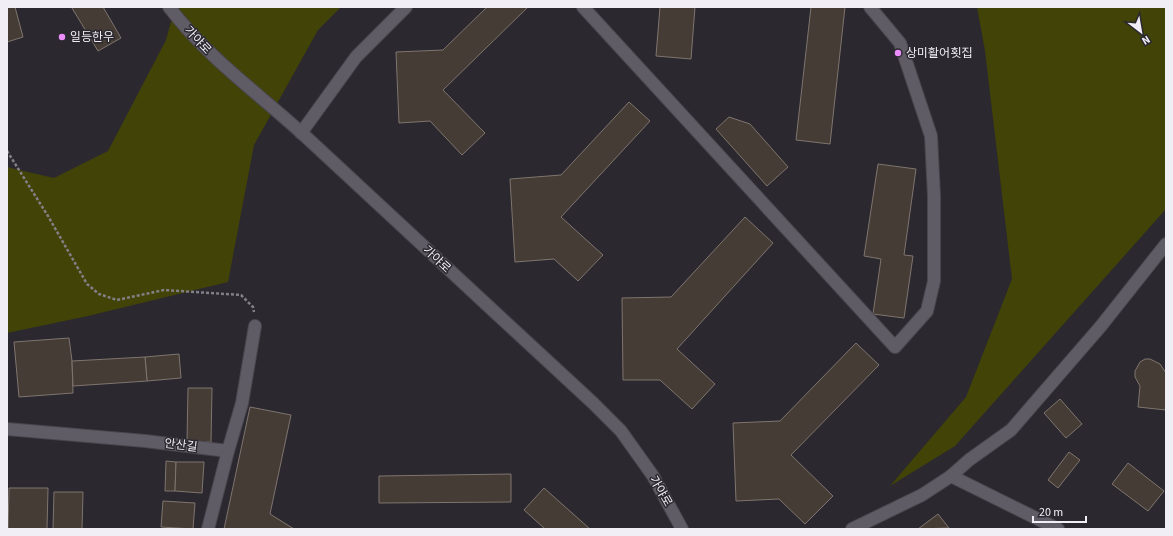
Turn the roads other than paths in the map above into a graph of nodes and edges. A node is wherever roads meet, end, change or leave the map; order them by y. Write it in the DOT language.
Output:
graph roads {
  1 [pos="170,7"];
  2 [pos="406,7"];
  3 [pos="583,7"];
  4 [pos="870,7"];
  5 [pos="301,133"];
  6 [pos="1166,244"];
  7 [pos="255,326"];
  8 [pos="7,429"];
  9 [pos="228,451"];
  10 [pos="951,476"];
  11 [pos="867,522"];
  12 [pos="208,529"];
  13 [pos="682,529"];
  14 [pos="852,529"];
  15 [pos="879,529"];
  16 [pos="1058,529"];
  1 -- 5 [label="street, 가야로"];
  2 -- 5 [label="street"];
  3 -- 4 [label="street"];
  5 -- 13 [label="street, 가야로"];
  6 -- 10 [label="street"];
  7 -- 9 [label="street"];
  8 -- 9 [label="street, 안산길"];
  9 -- 12 [label="street"];
  10 -- 11 [label="street"];
  10 -- 16 [label="street"];
  11 -- 14 [label="street"];
  11 -- 15 [label="street"];
}
